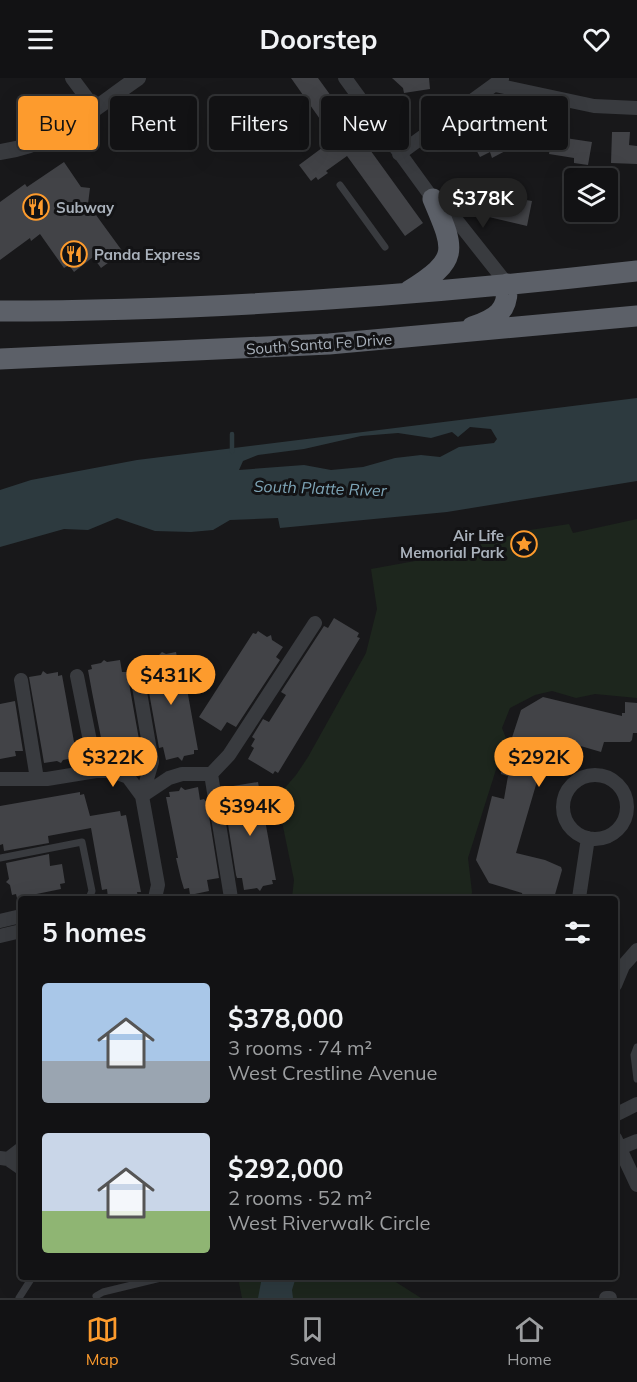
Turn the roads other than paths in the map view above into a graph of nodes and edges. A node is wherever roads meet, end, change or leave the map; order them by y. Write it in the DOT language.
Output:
graph roads {
  1 [pos="72,78"];
  2 [pos="138,78"];
  3 [pos="345,78"];
  4 [pos="499,81"];
  5 [pos="85,96"];
  6 [pos="98,107"];
  7 [pos="637,108"];
  8 [pos="18,147"];
  9 [pos="0,152"];
  10 [pos="399,154"];
  11 [pos="340,185"];
  12 [pos="433,199"];
  13 [pos="385,247"];
  14 [pos="637,271"];
  15 [pos="507,284"];
  16 [pos="407,293"];
  17 [pos="0,311"];
  18 [pos="637,316"];
  19 [pos="454,333"];
  20 [pos="0,359"];
  21 [pos="315,623"];
  22 [pos="136,669"];
  23 [pos="77,676"];
  24 [pos="21,680"];
  25 [pos="96,771"];
  26 [pos="211,774"];
  27 [pos="0,778"];
  28 [pos="38,779"];
  29 [pos="142,796"];
  30 [pos="588,838"];
  31 [pos="0,858"];
  32 [pos="90,896"];
  33 [pos="155,896"];
  34 [pos="231,896"];
  35 [pos="579,896"];
  36 [pos="18,917"];
  37 [pos="0,921"];
  38 [pos="18,932"];
  39 [pos="0,936"];
  40 [pos="637,950"];
  41 [pos="619,964"];
  42 [pos="637,1047"];
  43 [pos="637,1079"];
  44 [pos="637,1104"];
  45 [pos="618,1114"];
  46 [pos="637,1141"];
  47 [pos="618,1145"];
  48 [pos="618,1147"];
  49 [pos="18,1151"];
  50 [pos="4,1158"];
  51 [pos="18,1166"];
  52 [pos="637,1185"];
  53 [pos="31,1280"];
  54 [pos="152,1280"];
  55 [pos="96,1296"];
  56 [pos="20,1298"];
  57 [pos="606,1298"];
  58 [pos="610,1298"];
  1 -- 5 [label="street"];
  2 -- 6 [label="street"];
  3 -- 10 [label="street"];
  4 -- 7 [label="street"];
  4 -- 10 [label="street"];
  8 -- 9 [label="street"];
  10 -- 12 [label="street"];
  11 -- 13 [label="lane"];
  12 -- 15 [label="street"];
  12 -- 16 [label="highway"];
  14 -- 15 [label="highway"];
  15 -- 16 [label="highway"];
  15 -- 19 [label="highway"];
  16 -- 17 [label="highway"];
  18 -- 19 [label="highway, South Santa Fe Drive"];
  19 -- 20 [label="highway, South Santa Fe Drive"];
  21 -- 26 [label="street"];
  22 -- 29 [label="street"];
  23 -- 25 [label="street"];
  24 -- 28 [label="street"];
  25 -- 28 [label="street"];
  25 -- 29 [label="street"];
  26 -- 29 [label="street"];
  26 -- 34 [label="street"];
  27 -- 28 [label="street"];
  29 -- 33 [label="street"];
  30 -- 30 [label="street"];
  30 -- 35 [label="street"];
  31 -- 32 [label="lane"];
  36 -- 37 [label="street"];
  38 -- 39 [label="street"];
  40 -- 41 [label="street"];
  42 -- 43 [label="lane"];
  44 -- 45 [label="street"];
  46 -- 47 [label="street"];
  48 -- 52 [label="street"];
  49 -- 50 [label="street"];
  50 -- 51 [label="street"];
  53 -- 56 [label="lane"];
  54 -- 55 [label="lane"];
  57 -- 58 [label="street"];
}
